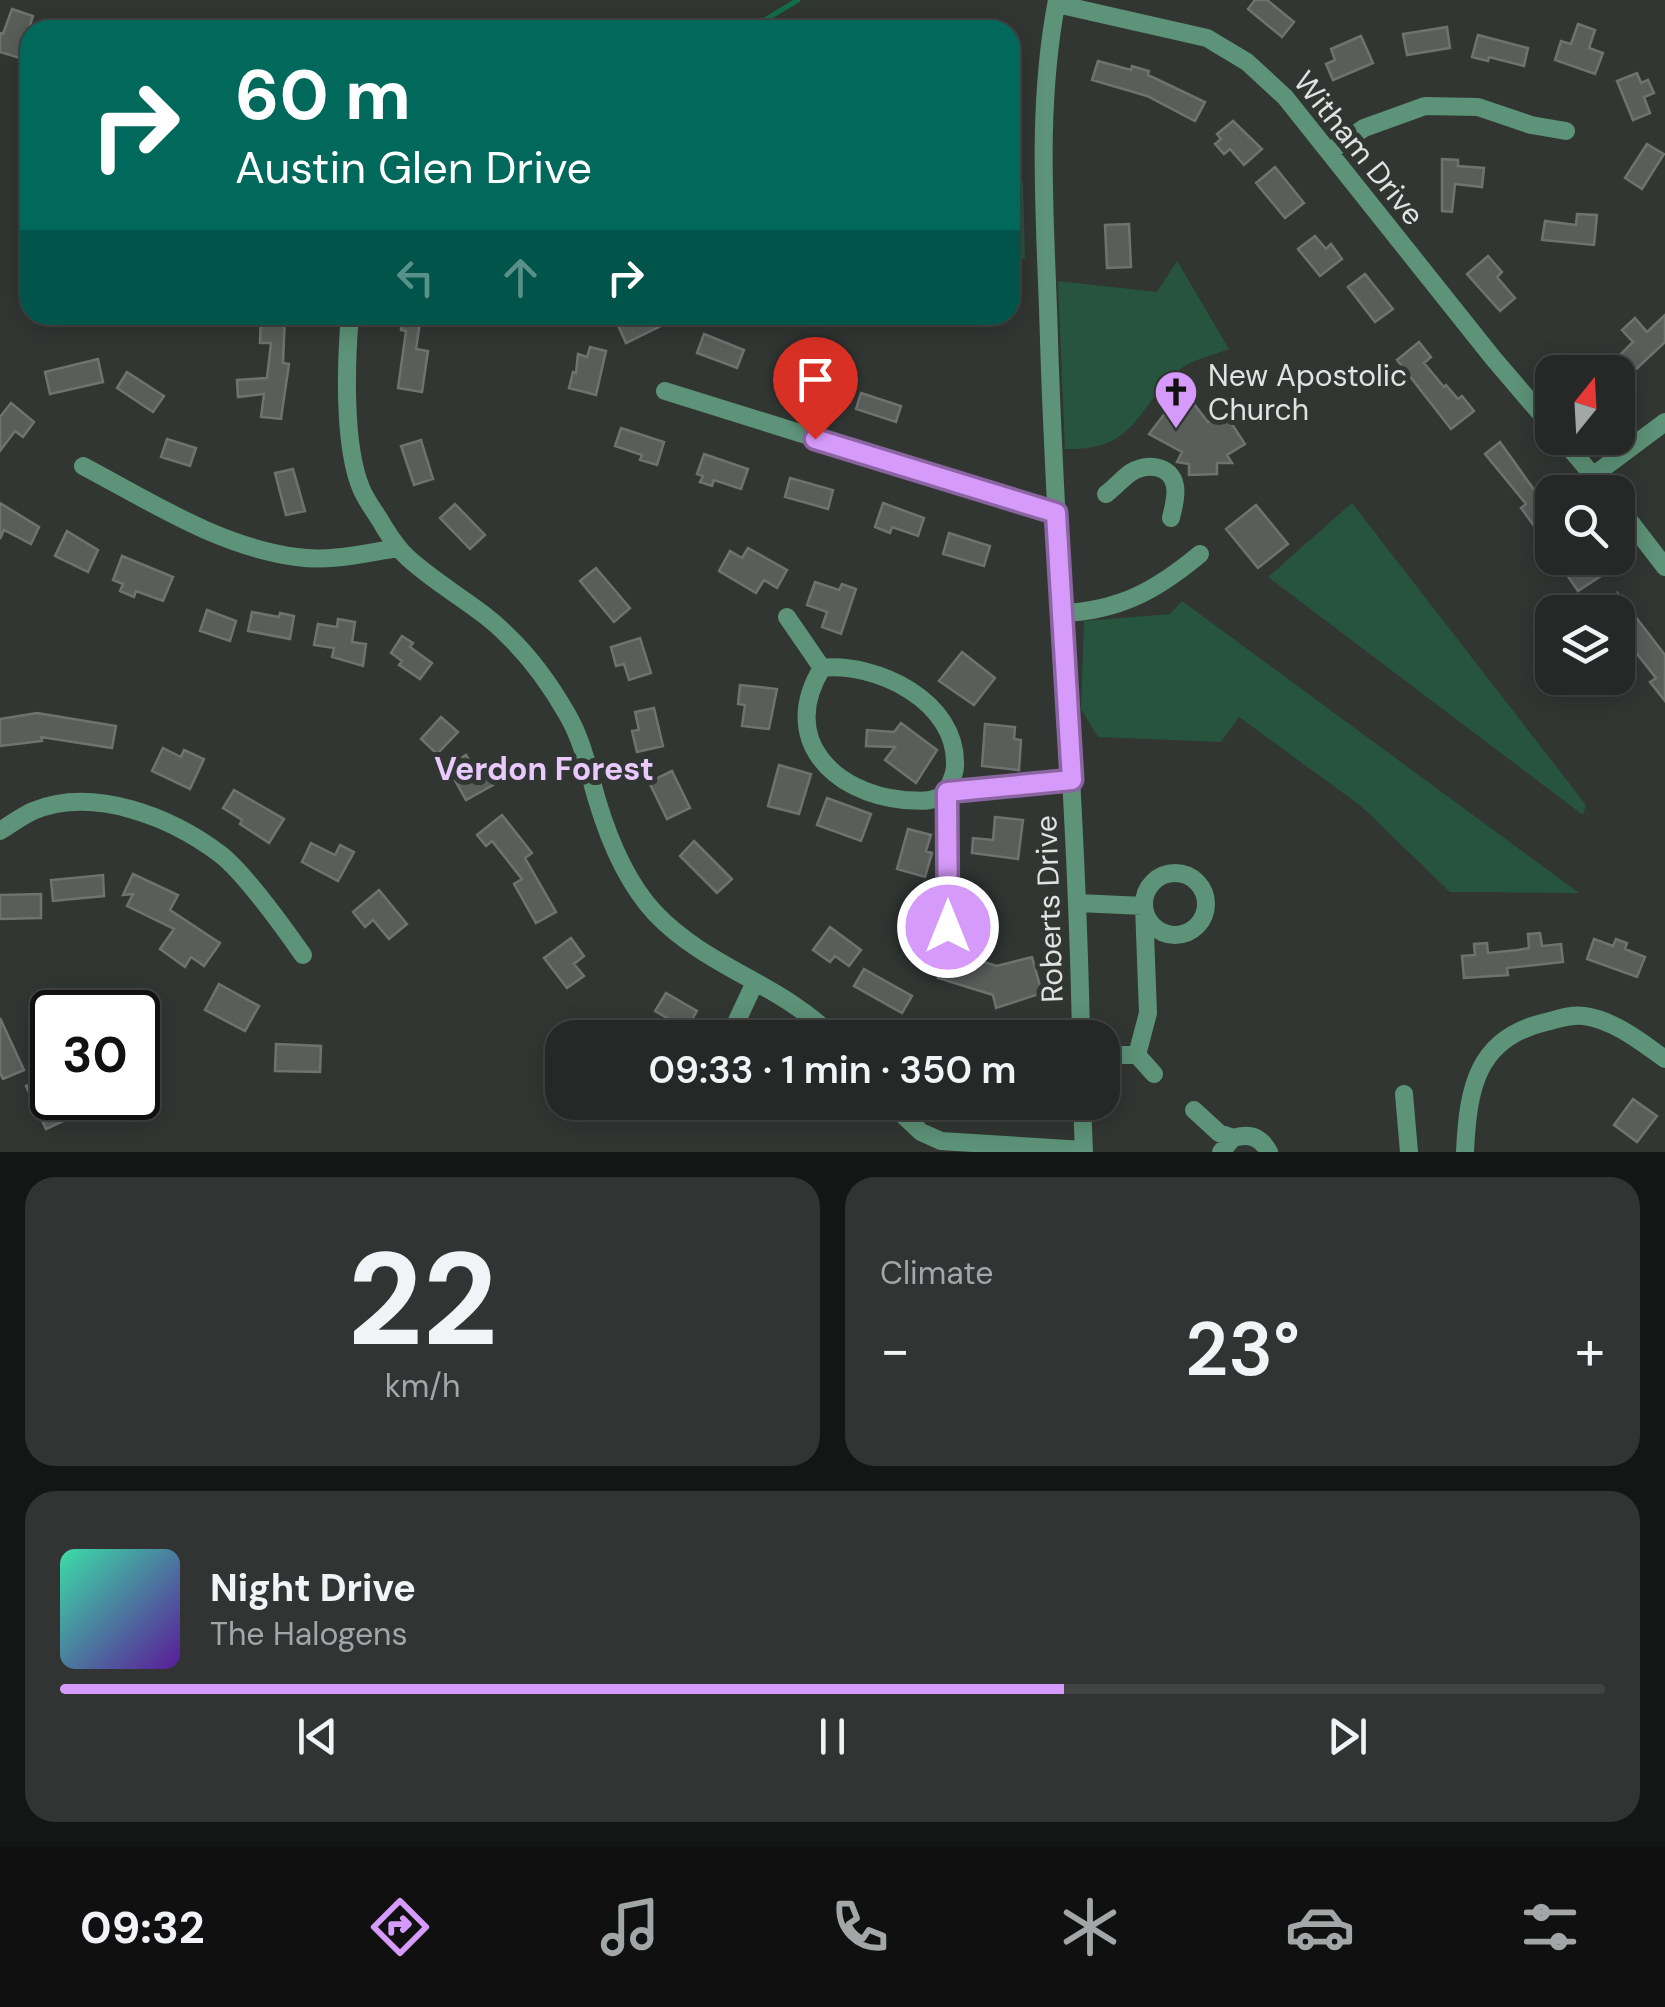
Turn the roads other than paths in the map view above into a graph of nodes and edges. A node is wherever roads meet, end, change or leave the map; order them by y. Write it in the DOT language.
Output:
graph roads {
  1 [pos="1057,2"];
  2 [pos="1566,131"];
  3 [pos="1328,152"];
  4 [pos="350,325"];
  5 [pos="665,392"];
  6 [pos="1535,407"];
  7 [pos="1665,422"];
  8 [pos="1576,455"];
  9 [pos="84,466"];
  10 [pos="1594,475"];
  11 [pos="1106,494"];
  12 [pos="1056,513"];
  13 [pos="1171,518"];
  14 [pos="1635,528"];
  15 [pos="398,548"];
  16 [pos="1200,554"];
  17 [pos="1665,568"];
  18 [pos="1062,613"];
  19 [pos="786,617"];
  20 [pos="822,668"];
  21 [pos="1072,780"];
  22 [pos="947,792"];
  23 [pos="0,831"];
  24 [pos="1078,903"];
  25 [pos="948,927"];
  26 [pos="303,955"];
  27 [pos="755,982"];
  28 [pos="737,1020"];
  29 [pos="817,1020"];
  30 [pos="1081,1020"];
  31 [pos="1120,1055"];
  32 [pos="1137,1055"];
  33 [pos="1665,1059"];
  34 [pos="1154,1074"];
  35 [pos="1404,1094"];
  36 [pos="1194,1110"];
  37 [pos="909,1120"];
  38 [pos="1083,1120"];
  39 [pos="1227,1145"];
  40 [pos="1084,1151"];
  41 [pos="1270,1152"];
  42 [pos="1409,1152"];
  43 [pos="1465,1152"];
  1 -- 3 [label="street, Witham Drive"];
  1 -- 12 [label="street, Roberts Drive"];
  2 -- 3 [label="street"];
  3 -- 6 [label="street, Witham Drive"];
  4 -- 15 [label="street"];
  5 -- 12 [label="street"];
  7 -- 10 [label="street"];
  8 -- 10 [label="street"];
  9 -- 15 [label="street"];
  11 -- 13 [label="street"];
  12 -- 18 [label="street, Roberts Drive"];
  14 -- 17 [label="street"];
  15 -- 27 [label="street"];
  16 -- 18 [label="street"];
  18 -- 21 [label="street, Roberts Drive"];
  19 -- 20 [label="street"];
  20 -- 22 [label="street"];
  20 -- 22 [label="street"];
  21 -- 22 [label="street"];
  21 -- 24 [label="street, Roberts Drive"];
  22 -- 25 [label="street"];
  23 -- 26 [label="street"];
  24 -- 30 [label="street, Roberts Drive"];
  24 -- 32 [label="street"];
  27 -- 28 [label="street"];
  27 -- 29 [label="street"];
  31 -- 32 [label="street"];
  32 -- 34 [label="street"];
  33 -- 43 [label="street"];
  35 -- 42 [label="street"];
  36 -- 39 [label="street"];
  37 -- 40 [label="street"];
  38 -- 40 [label="street"];
  39 -- 41 [label="street"];
}
